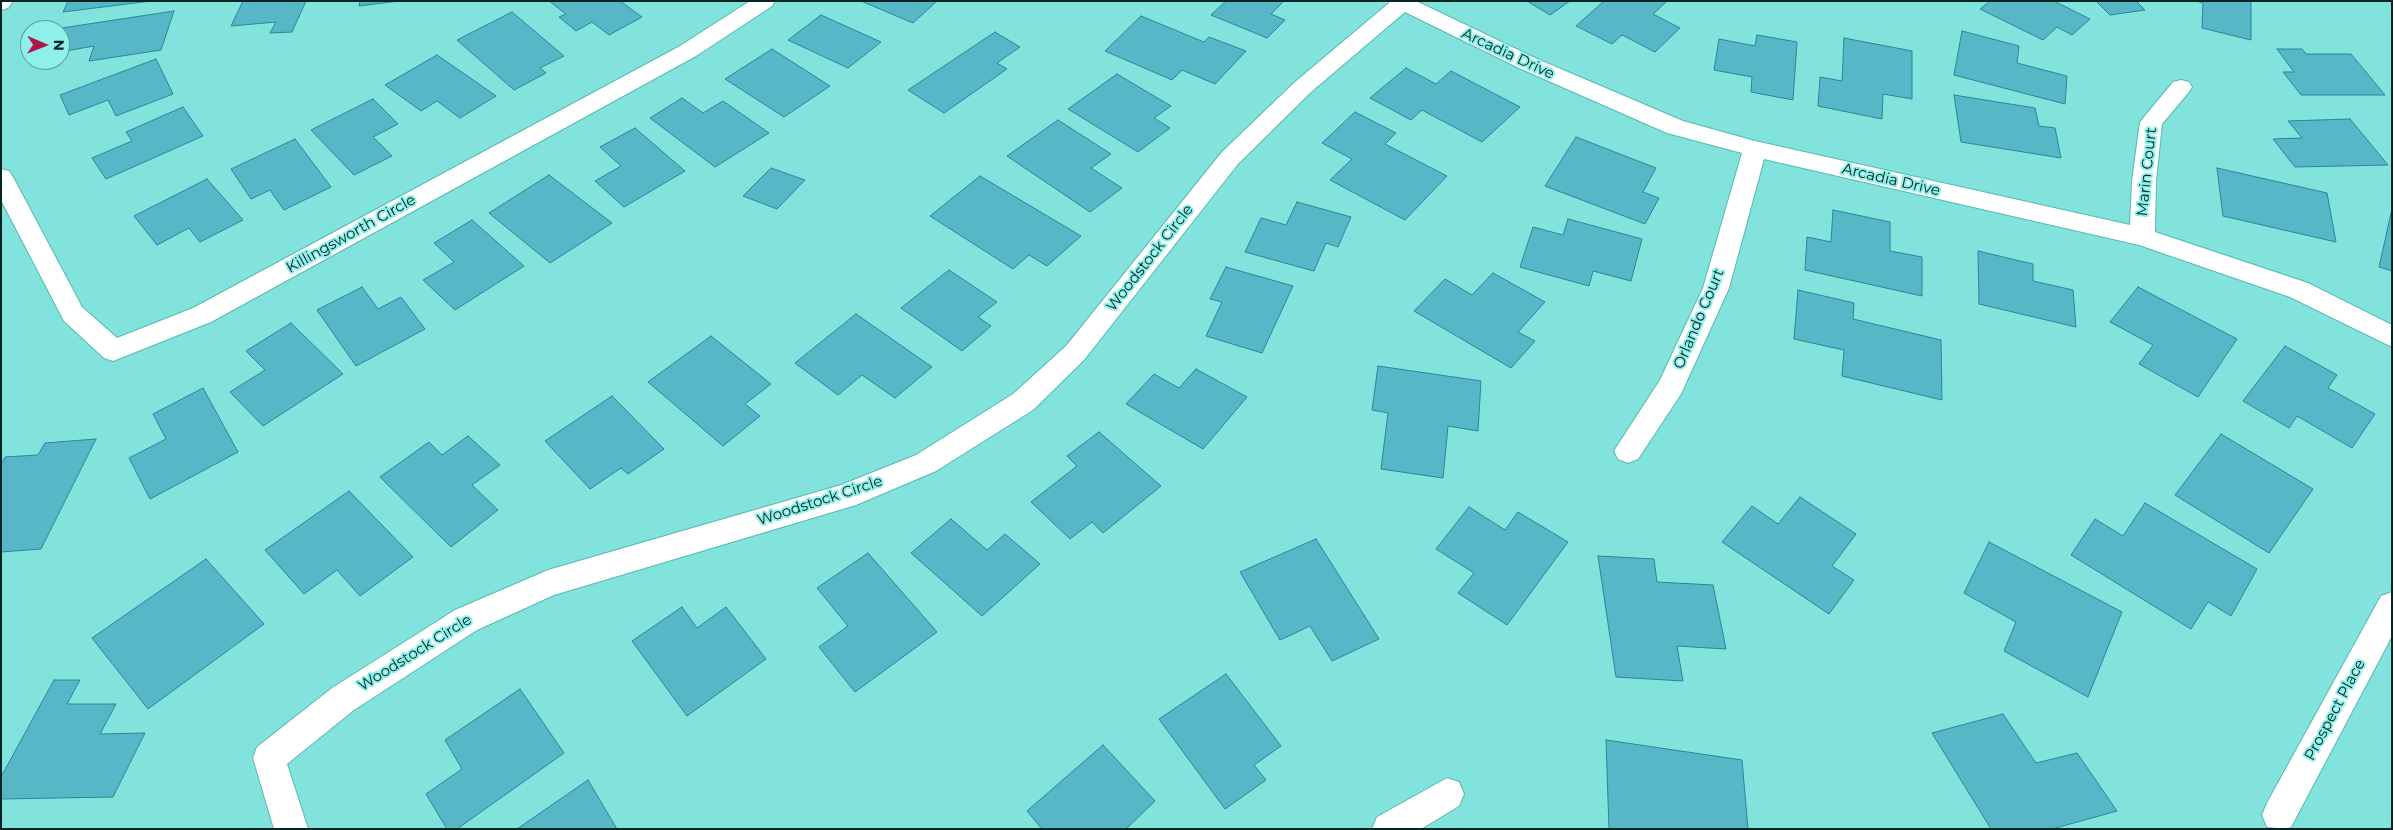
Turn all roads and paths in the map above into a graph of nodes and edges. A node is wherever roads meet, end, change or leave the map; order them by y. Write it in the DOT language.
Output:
graph roads {
  1 [pos="765,1"];
  2 [pos="1402,2"];
  3 [pos="2181,88"];
  4 [pos="1755,149"];
  5 [pos="1,177"];
  6 [pos="2142,237"];
  7 [pos="2392,337"];
  8 [pos="1628,451"];
  9 [pos="2392,606"];
  10 [pos="1447,794"];
  11 [pos="2279,815"];
  12 [pos="291,829"];
  13 [pos="1389,829"];
  1 -- 5 [label="street, Killingsworth Circle"];
  2 -- 4 [label="street, Arcadia Drive"];
  2 -- 12 [label="street, Woodstock Circle"];
  3 -- 6 [label="street, Marin Court"];
  4 -- 6 [label="street, Arcadia Drive"];
  4 -- 8 [label="street, Orlando Court"];
  6 -- 7 [label="street, Arcadia Drive"];
  9 -- 11 [label="street, Prospect Place"];
  10 -- 13 [label="street"];
}
